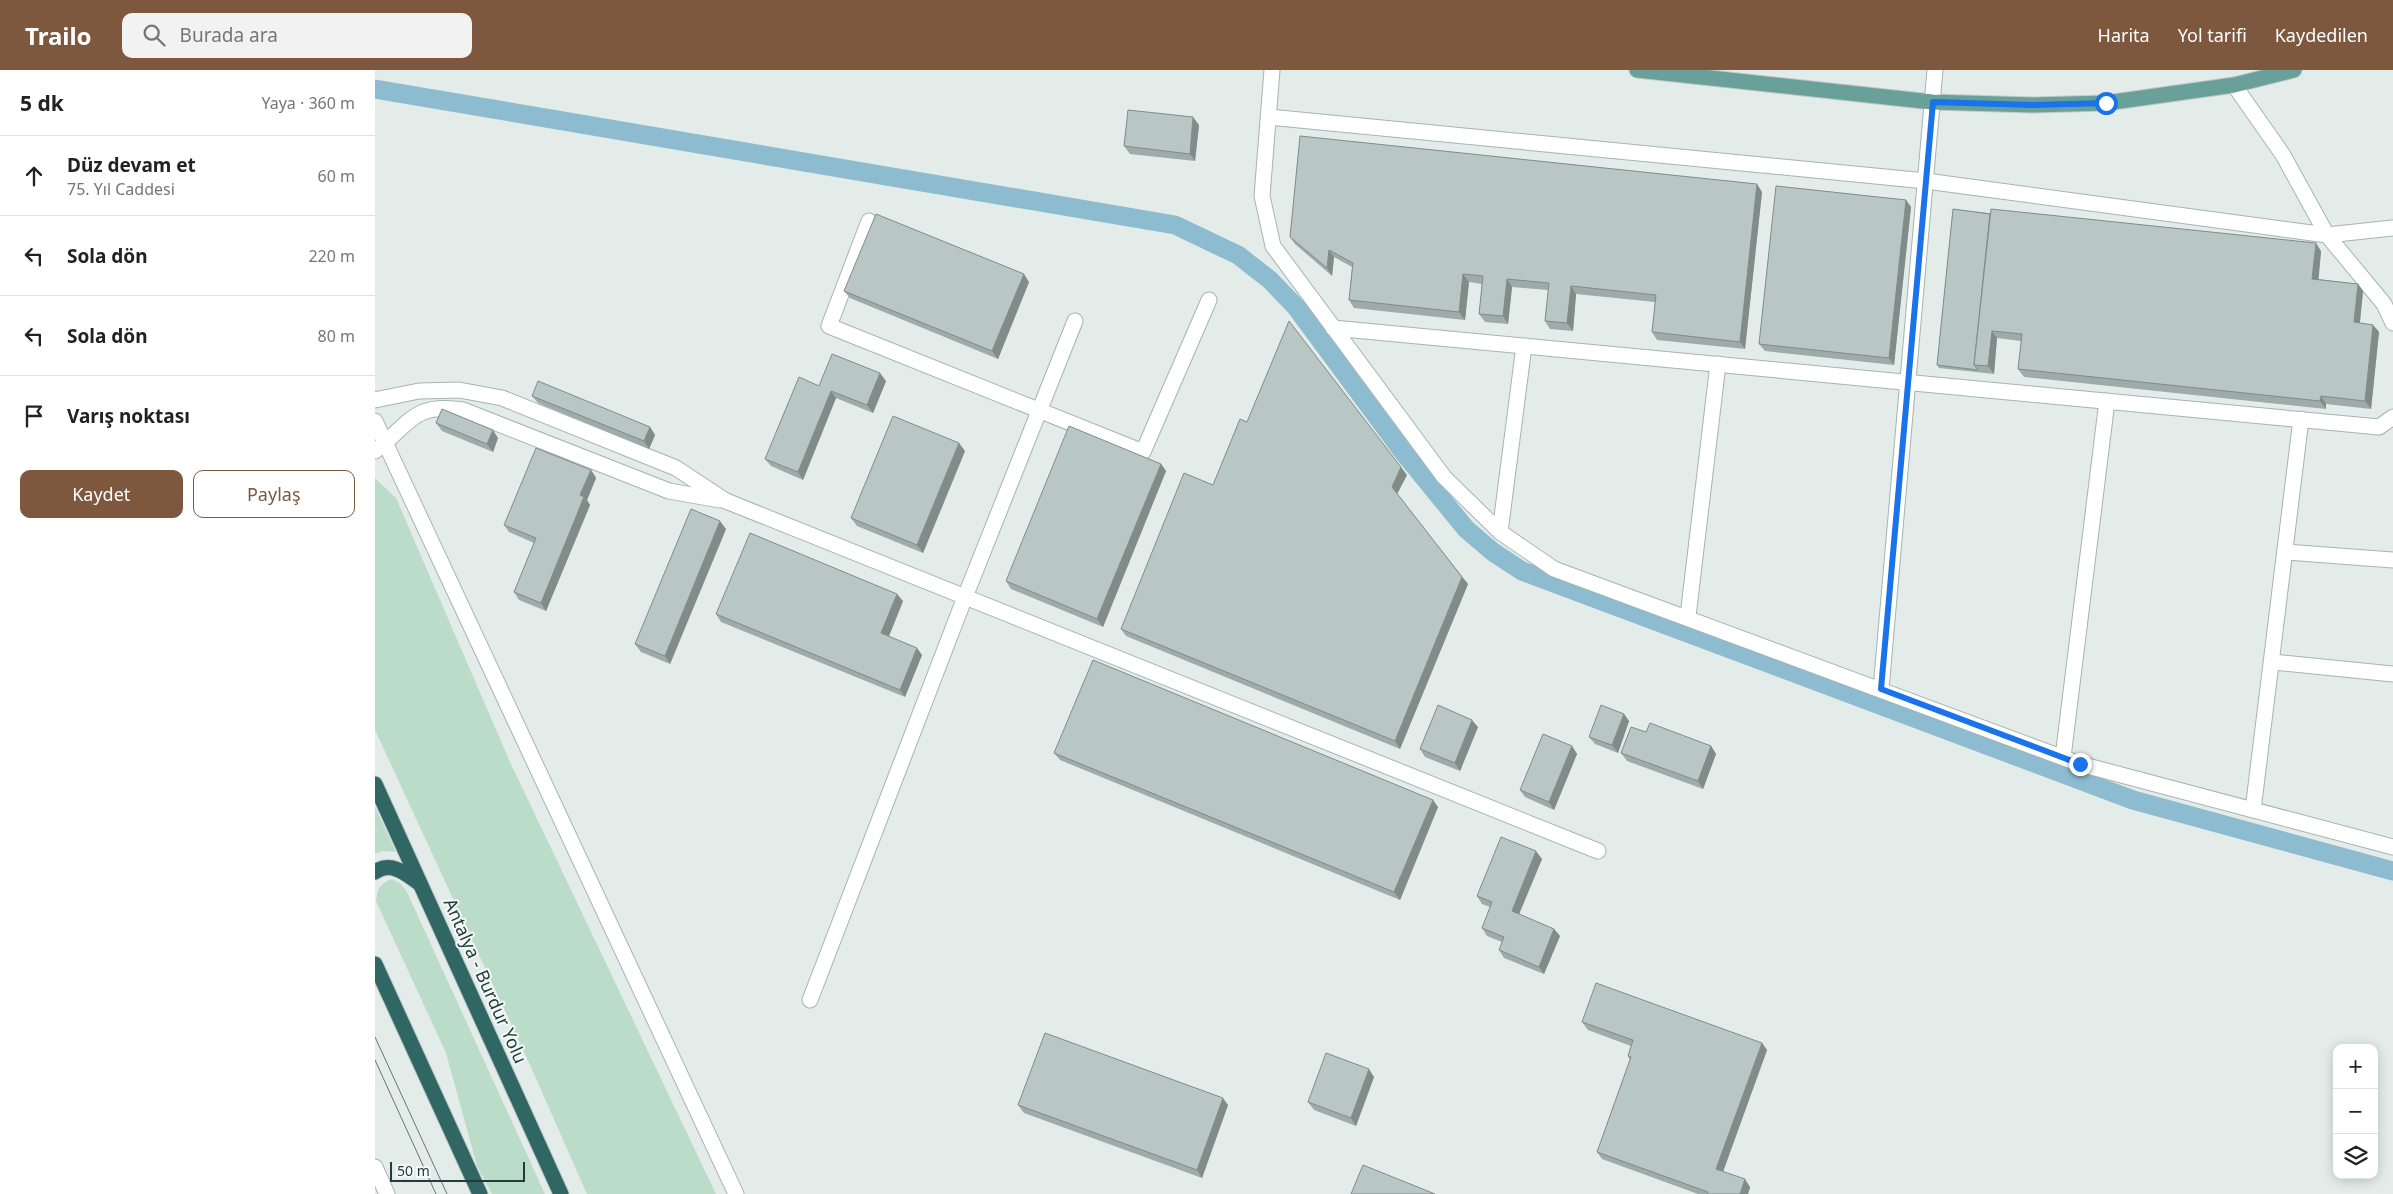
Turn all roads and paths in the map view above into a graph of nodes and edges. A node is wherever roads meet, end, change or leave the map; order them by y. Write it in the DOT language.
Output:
graph roads {
  1 [pos="1272,70"];
  2 [pos="1637,70"];
  3 [pos="1935,70"];
  4 [pos="2294,70"];
  5 [pos="2234,85"];
  6 [pos="1933,102"];
  7 [pos="1269,117"];
  8 [pos="1926,181"];
  9 [pos="869,221"];
  10 [pos="2393,228"];
  11 [pos="2327,234"];
  12 [pos="1209,300"];
  13 [pos="1075,321"];
  14 [pos="2393,323"];
  15 [pos="1333,328"];
  16 [pos="1523,346"];
  17 [pos="1718,364"];
  18 [pos="1908,382"];
  19 [pos="446,390"];
  20 [pos="375,400"];
  21 [pos="2107,401"];
  22 [pos="446,408"];
  23 [pos="1039,410"];
  24 [pos="2393,417"];
  25 [pos="2301,419"];
  26 [pos="375,421"];
  27 [pos="380,447"];
  28 [pos="726,501"];
  29 [pos="1500,532"];
  30 [pos="2285,552"];
  31 [pos="2393,560"];
  32 [pos="965,597"];
  33 [pos="1688,616"];
  34 [pos="2273,662"];
  35 [pos="2393,674"];
  36 [pos="1881,689"];
  37 [pos="2063,757"];
  38 [pos="375,784"];
  39 [pos="2253,810"];
  40 [pos="2393,846"];
  41 [pos="1598,851"];
  42 [pos="375,872"];
  43 [pos="421,885"];
  44 [pos="375,964"];
  45 [pos="810,1000"];
  46 [pos="375,1167"];
  47 [pos="387,1194"];
  48 [pos="480,1194"];
  49 [pos="561,1194"];
  50 [pos="736,1194"];
  1 -- 7 [label="street"];
  2 -- 6 [label="main road"];
  3 -- 6 [label="street"];
  4 -- 5 [label="main road"];
  5 -- 6 [label="main road"];
  5 -- 11 [label="street"];
  6 -- 8 [label="street"];
  7 -- 8 [label="street"];
  7 -- 15 [label="street"];
  8 -- 11 [label="street"];
  8 -- 18 [label="street"];
  9 -- 23 [label="street"];
  10 -- 11 [label="street"];
  11 -- 14 [label="street"];
  12 -- 23 [label="street"];
  13 -- 23 [label="street"];
  15 -- 16 [label="street"];
  15 -- 29 [label="street"];
  16 -- 17 [label="street"];
  16 -- 29 [label="street"];
  17 -- 18 [label="street"];
  17 -- 33 [label="street"];
  18 -- 21 [label="street"];
  18 -- 36 [label="street"];
  19 -- 20 [label="street"];
  19 -- 22 [label="street"];
  19 -- 28 [label="street"];
  21 -- 25 [label="street"];
  21 -- 37 [label="street"];
  22 -- 27 [label="street"];
  22 -- 28 [label="street"];
  23 -- 32 [label="street"];
  24 -- 25 [label="street"];
  25 -- 30 [label="street"];
  26 -- 27 [label="street"];
  27 -- 50 [label="street"];
  28 -- 32 [label="street"];
  29 -- 33 [label="street"];
  30 -- 31 [label="street"];
  30 -- 34 [label="street"];
  32 -- 41 [label="street"];
  32 -- 45 [label="street"];
  33 -- 36 [label="street"];
  34 -- 35 [label="street"];
  34 -- 39 [label="street"];
  36 -- 37 [label="street"];
  37 -- 39 [label="street"];
  38 -- 43 [label="highway, Antalya - Burdur Yolu"];
  39 -- 40 [label="street"];
  42 -- 43 [label="highway"];
  43 -- 49 [label="highway, Antalya - Burdur Yolu"];
  44 -- 48 [label="highway"];
  46 -- 47 [label="street"];
}
